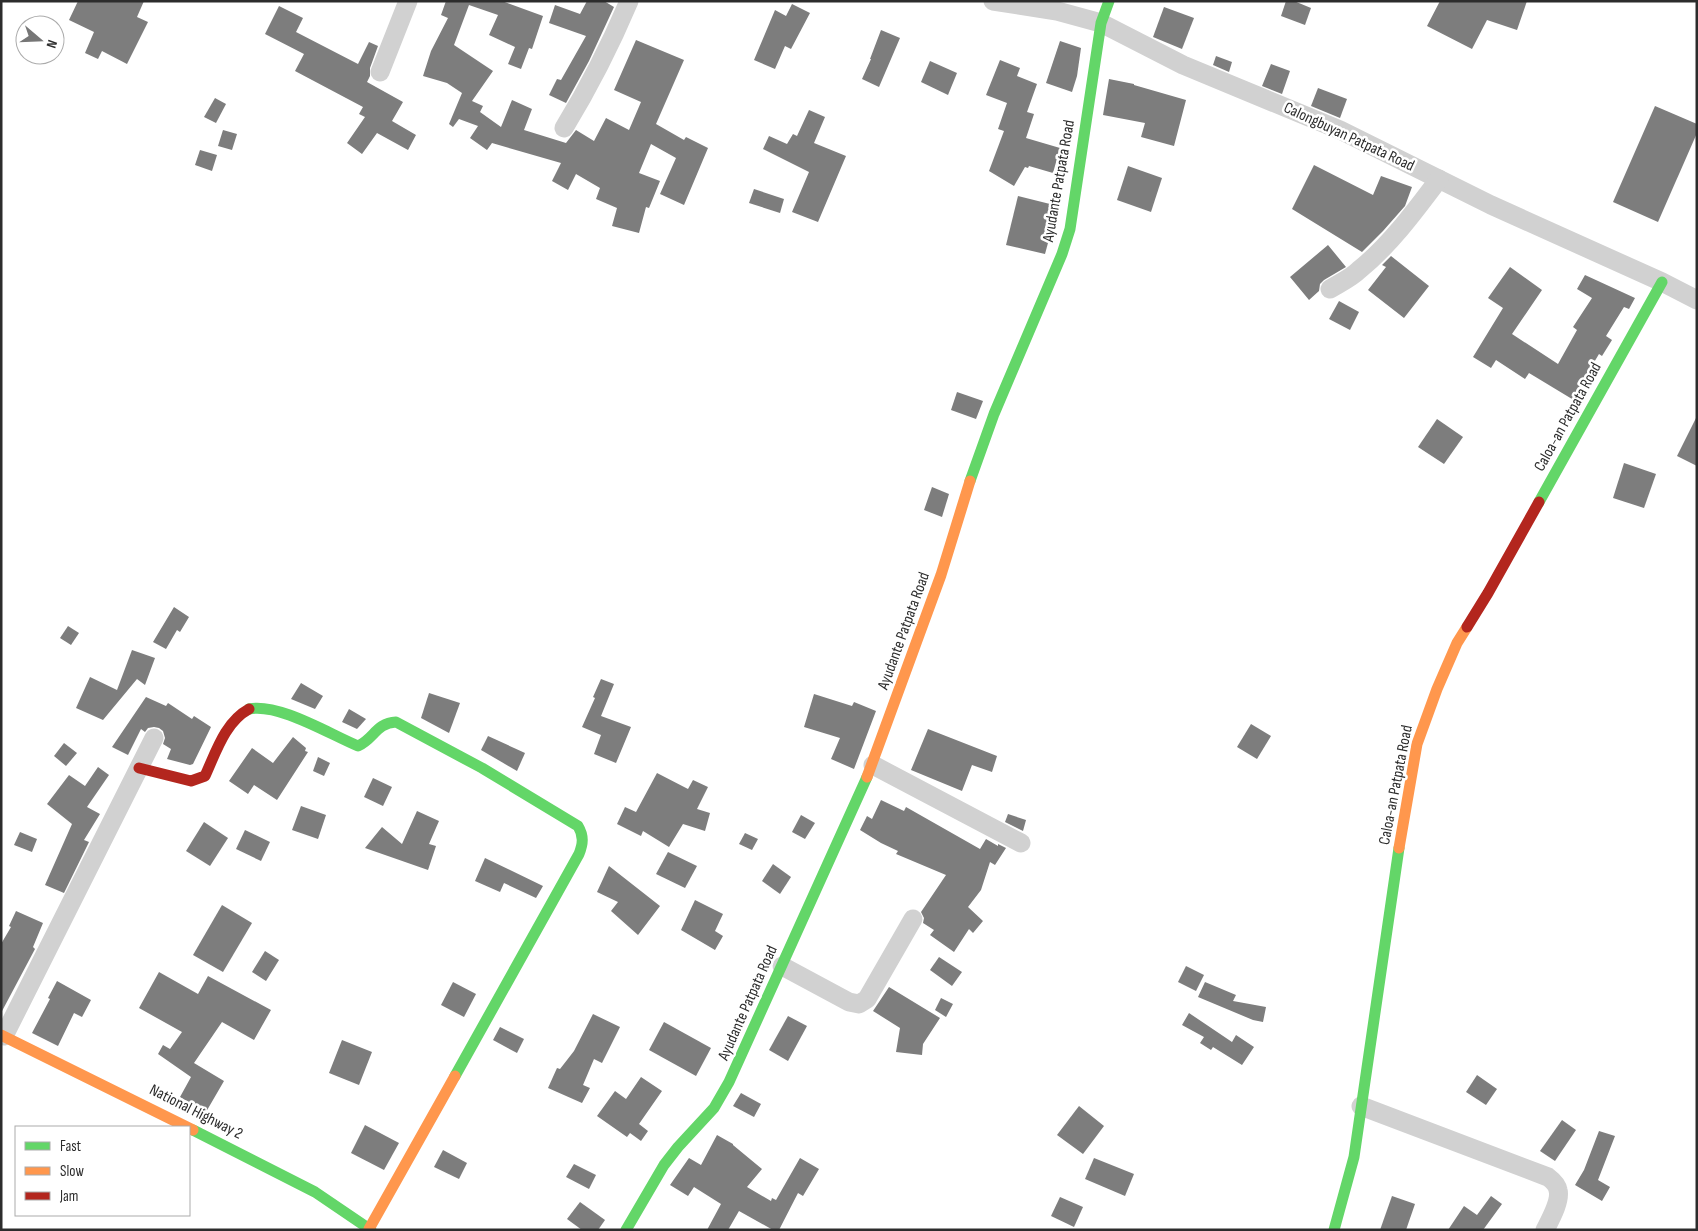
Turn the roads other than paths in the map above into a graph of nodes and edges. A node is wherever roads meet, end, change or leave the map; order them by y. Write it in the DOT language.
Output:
graph roads {
  1 [pos="408,1"];
  2 [pos="629,1"];
  3 [pos="993,1"];
  4 [pos="1109,1"];
  5 [pos="1101,23"];
  6 [pos="380,72"];
  7 [pos="564,128"];
  8 [pos="1439,179"];
  9 [pos="1662,282"];
  10 [pos="1330,289"];
  11 [pos="1697,300"];
  12 [pos="154,738"];
  13 [pos="873,764"];
  14 [pos="139,768"];
  15 [pos="1021,843"];
  16 [pos="912,919"];
  17 [pos="782,966"];
  18 [pos="3,1036"];
  19 [pos="1361,1106"];
  20 [pos="185,1126"];
  21 [pos="190,1128"];
  22 [pos="370,1229"];
  23 [pos="626,1230"];
  24 [pos="1334,1230"];
  25 [pos="1545,1230"];
  1 -- 6 [label="street"];
  2 -- 7 [label="street"];
  3 -- 5 [label="street, Calongbuyan Patpata Road"];
  4 -- 5 [label="street, Ayudante Patpata Road"];
  5 -- 8 [label="street, Calongbuyan Patpata Road"];
  5 -- 13 [label="street, Ayudante Patpata Road"];
  8 -- 9 [label="street, Calongbuyan Patpata Road"];
  8 -- 10 [label="street"];
  9 -- 11 [label="street, Calongbuyan Patpata Road"];
  9 -- 19 [label="street, Caloa-an Patpata Road"];
  12 -- 14 [label="street"];
  13 -- 15 [label="street"];
  13 -- 17 [label="street, Ayudante Patpata Road"];
  14 -- 18 [label="street"];
  14 -- 22 [label="street"];
  16 -- 17 [label="street"];
  17 -- 23 [label="street, Ayudante Patpata Road"];
  18 -- 20 [label="street, National Highway 2"];
  19 -- 24 [label="street, Caloa-an Patpata Road"];
  19 -- 25 [label="street"];
  21 -- 22 [label="street, National Highway 2"];
}
